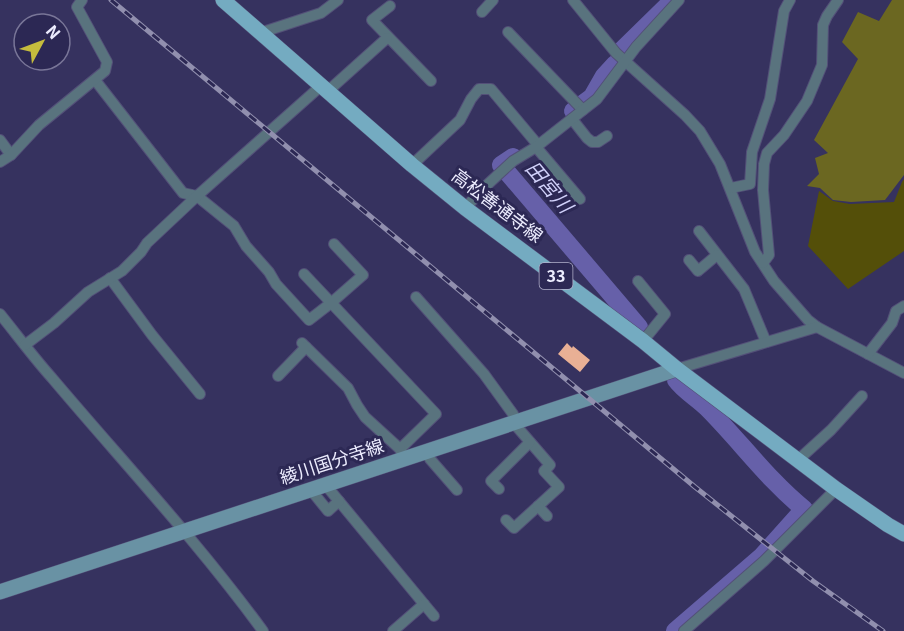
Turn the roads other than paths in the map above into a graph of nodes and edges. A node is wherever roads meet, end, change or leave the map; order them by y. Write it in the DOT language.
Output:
graph roads {
  1 [pos="82,0"];
  2 [pos="223,0"];
  3 [pos="338,0"];
  4 [pos="493,0"];
  5 [pos="573,0"];
  6 [pos="679,0"];
  7 [pos="789,0"];
  8 [pos="837,0"];
  9 [pos="390,6"];
  10 [pos="482,12"];
  11 [pos="508,32"];
  12 [pos="260,33"];
  13 [pos="387,38"];
  14 [pos="625,62"];
  15 [pos="95,80"];
  16 [pos="431,81"];
  17 [pos="325,88"];
  18 [pos="580,107"];
  19 [pos="572,119"];
  20 [pos="607,136"];
  21 [pos="0,140"];
  22 [pos="536,144"];
  23 [pos="11,155"];
  24 [pos="0,162"];
  25 [pos="412,165"];
  26 [pos="730,188"];
  27 [pos="197,195"];
  28 [pos="580,199"];
  29 [pos="465,208"];
  30 [pos="699,231"];
  31 [pos="334,244"];
  32 [pos="717,255"];
  33 [pos="689,260"];
  34 [pos="763,263"];
  35 [pos="304,274"];
  36 [pos="110,278"];
  37 [pos="638,281"];
  38 [pos="416,297"];
  39 [pos="331,303"];
  40 [pos="904,306"];
  41 [pos="0,314"];
  42 [pos="817,327"];
  43 [pos="643,341"];
  44 [pos="766,342"];
  45 [pos="25,345"];
  46 [pos="868,354"];
  47 [pos="677,369"];
  48 [pos="904,373"];
  49 [pos="278,376"];
  50 [pos="200,394"];
  51 [pos="862,396"];
  52 [pos="516,422"];
  53 [pos="530,442"];
  54 [pos="427,452"];
  55 [pos="402,454"];
  56 [pos="798,460"];
  57 [pos="327,485"];
  58 [pos="499,489"];
  59 [pos="836,489"];
  60 [pos="311,490"];
  61 [pos="457,490"];
  62 [pos="527,500"];
  63 [pos="339,501"];
  64 [pos="537,508"];
  65 [pos="547,516"];
  66 [pos="506,520"];
  67 [pos="185,531"];
  68 [pos="904,534"];
  69 [pos="0,592"];
  70 [pos="424,604"];
  71 [pos="434,616"];
  72 [pos="263,631"];
  73 [pos="393,631"];
  74 [pos="684,631"];
  1 -- 15 [label="street"];
  2 -- 12 [label="main road, 高松善通寺線 / 33"];
  3 -- 12 [label="street"];
  4 -- 10 [label="street"];
  5 -- 14 [label="street"];
  6 -- 14 [label="street"];
  7 -- 26 [label="street"];
  8 -- 34 [label="street"];
  9 -- 13 [label="street"];
  11 -- 18 [label="street"];
  12 -- 17 [label="main road, 高松善通寺線 / 33"];
  13 -- 16 [label="street"];
  13 -- 17 [label="street"];
  14 -- 18 [label="street"];
  14 -- 26 [label="street"];
  15 -- 23 [label="street"];
  15 -- 27 [label="street"];
  17 -- 25 [label="main road, 高松善通寺線 / 33"];
  17 -- 27 [label="street"];
  18 -- 19 [label="street"];
  19 -- 20 [label="street"];
  19 -- 22 [label="street"];
  21 -- 23 [label="street"];
  22 -- 25 [label="street"];
  22 -- 28 [label="street"];
  22 -- 29 [label="street"];
  23 -- 24 [label="street"];
  25 -- 29 [label="main road, 高松善通寺線 / 33"];
  26 -- 34 [label="street"];
  27 -- 36 [label="street"];
  27 -- 39 [label="street"];
  29 -- 43 [label="main road, 高松善通寺線 / 33"];
  30 -- 32 [label="street"];
  31 -- 39 [label="street"];
  32 -- 33 [label="street"];
  32 -- 44 [label="street"];
  34 -- 42 [label="street"];
  35 -- 39 [label="street"];
  36 -- 45 [label="street"];
  36 -- 50 [label="street"];
  37 -- 43 [label="street"];
  38 -- 52 [label="street"];
  39 -- 55 [label="street"];
  40 -- 46 [label="street"];
  41 -- 45 [label="street"];
  42 -- 44 [label="street"];
  42 -- 46 [label="street"];
  43 -- 47 [label="main road, 高松善通寺線 / 33"];
  44 -- 47 [label="street"];
  45 -- 67 [label="street"];
  46 -- 48 [label="street"];
  47 -- 52 [label="main road, 綾川国分寺線"];
  47 -- 56 [label="main road, 高松善通寺線 / 33"];
  49 -- 55 [label="street"];
  51 -- 56 [label="street"];
  52 -- 53 [label="street"];
  52 -- 54 [label="main road, 綾川国分寺線"];
  53 -- 58 [label="street"];
  53 -- 64 [label="street"];
  54 -- 55 [label="main road, 綾川国分寺線"];
  54 -- 61 [label="street"];
  55 -- 57 [label="main road, 綾川国分寺線"];
  56 -- 59 [label="main road, 高松善通寺線 / 33"];
  57 -- 60 [label="main road, 綾川国分寺線"];
  57 -- 63 [label="street"];
  59 -- 68 [label="main road, 高松善通寺線 / 33"];
  59 -- 74 [label="street"];
  60 -- 63 [label="street"];
  60 -- 67 [label="main road, 綾川国分寺線"];
  62 -- 64 [label="street"];
  63 -- 70 [label="street"];
  64 -- 65 [label="street"];
  64 -- 66 [label="street"];
  67 -- 69 [label="main road, 綾川国分寺線"];
  67 -- 72 [label="street"];
  70 -- 71 [label="street"];
  70 -- 73 [label="street"];
}
